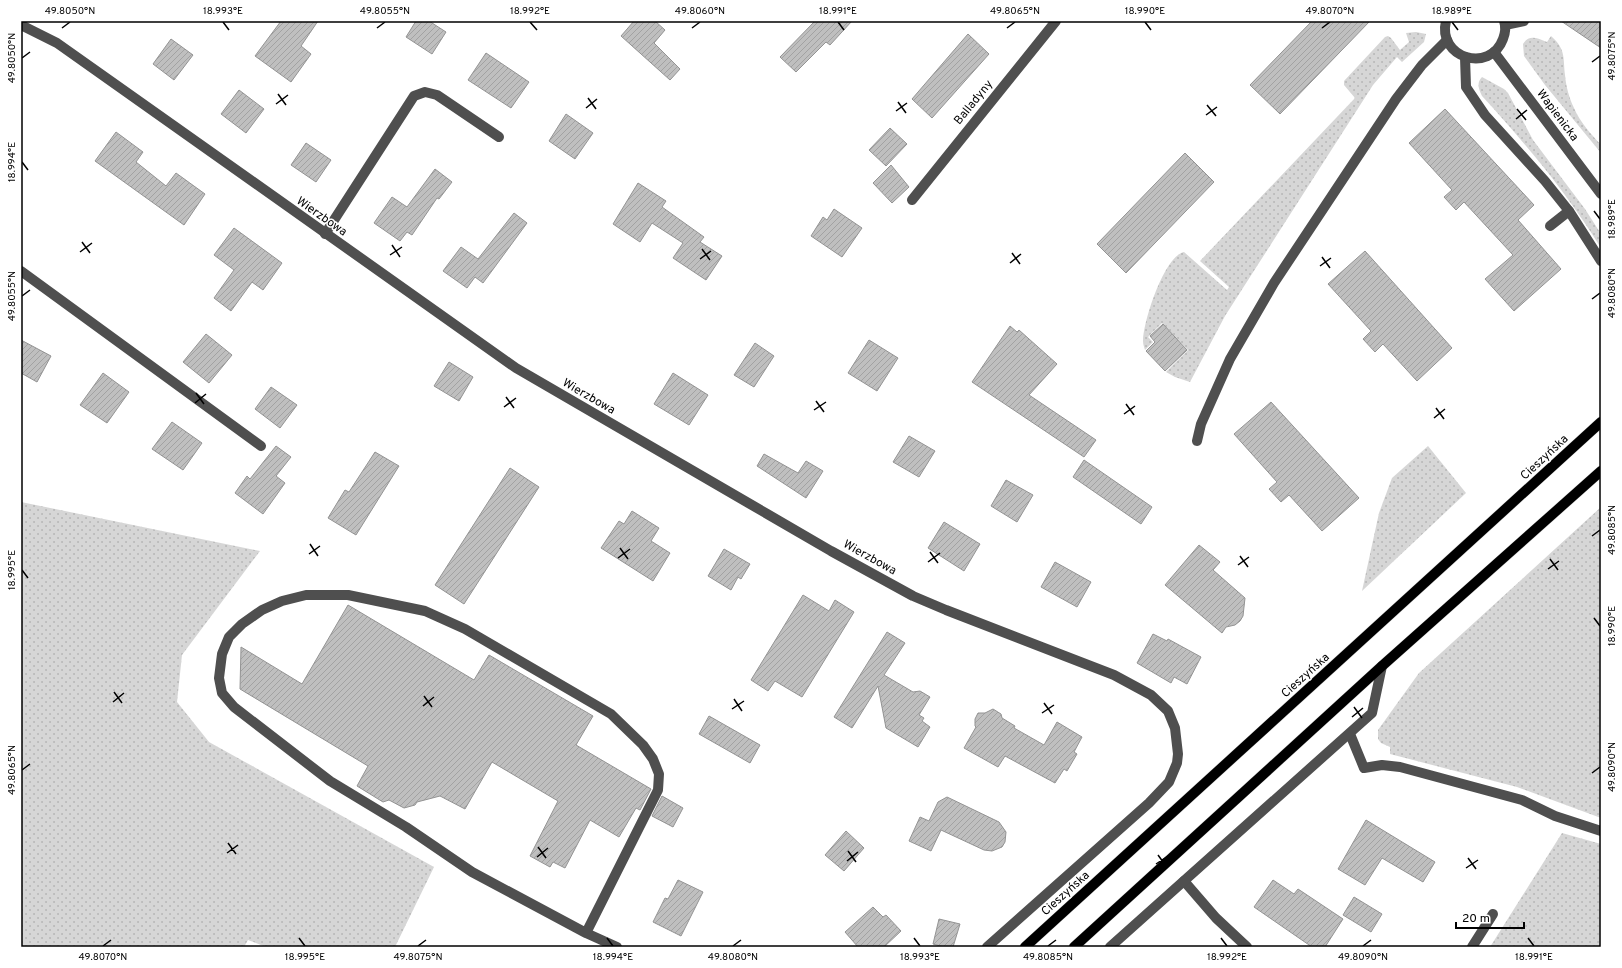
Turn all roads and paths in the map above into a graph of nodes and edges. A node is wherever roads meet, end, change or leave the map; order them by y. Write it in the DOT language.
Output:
graph roads {
  1 [pos="23,21"];
  2 [pos="1056,21"];
  3 [pos="1446,21"];
  4 [pos="1524,21"];
  5 [pos="1505,23"];
  6 [pos="21,24"];
  7 [pos="1447,40"];
  8 [pos="1494,52"];
  9 [pos="1465,57"];
  10 [pos="500,137"];
  11 [pos="1601,194"];
  12 [pos="912,200"];
  13 [pos="1569,211"];
  14 [pos="1550,226"];
  15 [pos="324,234"];
  16 [pos="1601,261"];
  17 [pos="21,272"];
  18 [pos="1601,422"];
  19 [pos="1197,441"];
  20 [pos="261,446"];
  21 [pos="1601,471"];
  22 [pos="1382,666"];
  23 [pos="1350,734"];
  24 [pos="1601,831"];
  25 [pos="1184,881"];
  26 [pos="1494,914"];
  27 [pos="586,933"];
  28 [pos="617,947"];
  29 [pos="987,947"];
  30 [pos="1025,947"];
  31 [pos="1074,947"];
  32 [pos="1110,947"];
  33 [pos="1247,947"];
  34 [pos="1472,947"];
  1 -- 6 [label="street"];
  2 -- 12 [label="street, Balladyny"];
  3 -- 7 [label="street"];
  4 -- 5 [label="street"];
  5 -- 8 [label="street"];
  6 -- 15 [label="street, Wierzbowa"];
  7 -- 9 [label="street"];
  7 -- 19 [label="street"];
  8 -- 9 [label="street"];
  8 -- 11 [label="street, Wapienicka"];
  9 -- 13 [label="street"];
  10 -- 15 [label="street"];
  13 -- 14 [label="street"];
  13 -- 16 [label="street"];
  15 -- 29 [label="street, Wierzbowa"];
  17 -- 20 [label="street"];
  18 -- 30 [label="main road, Cieszyńska"];
  21 -- 22 [label="main road"];
  22 -- 23 [label="street"];
  22 -- 31 [label="main road"];
  23 -- 24 [label="street"];
  23 -- 25 [label="street"];
  25 -- 32 [label="street"];
  25 -- 33 [label="street"];
  26 -- 34 [label="street"];
  27 -- 27 [label="street"];
  27 -- 28 [label="street"];
}
